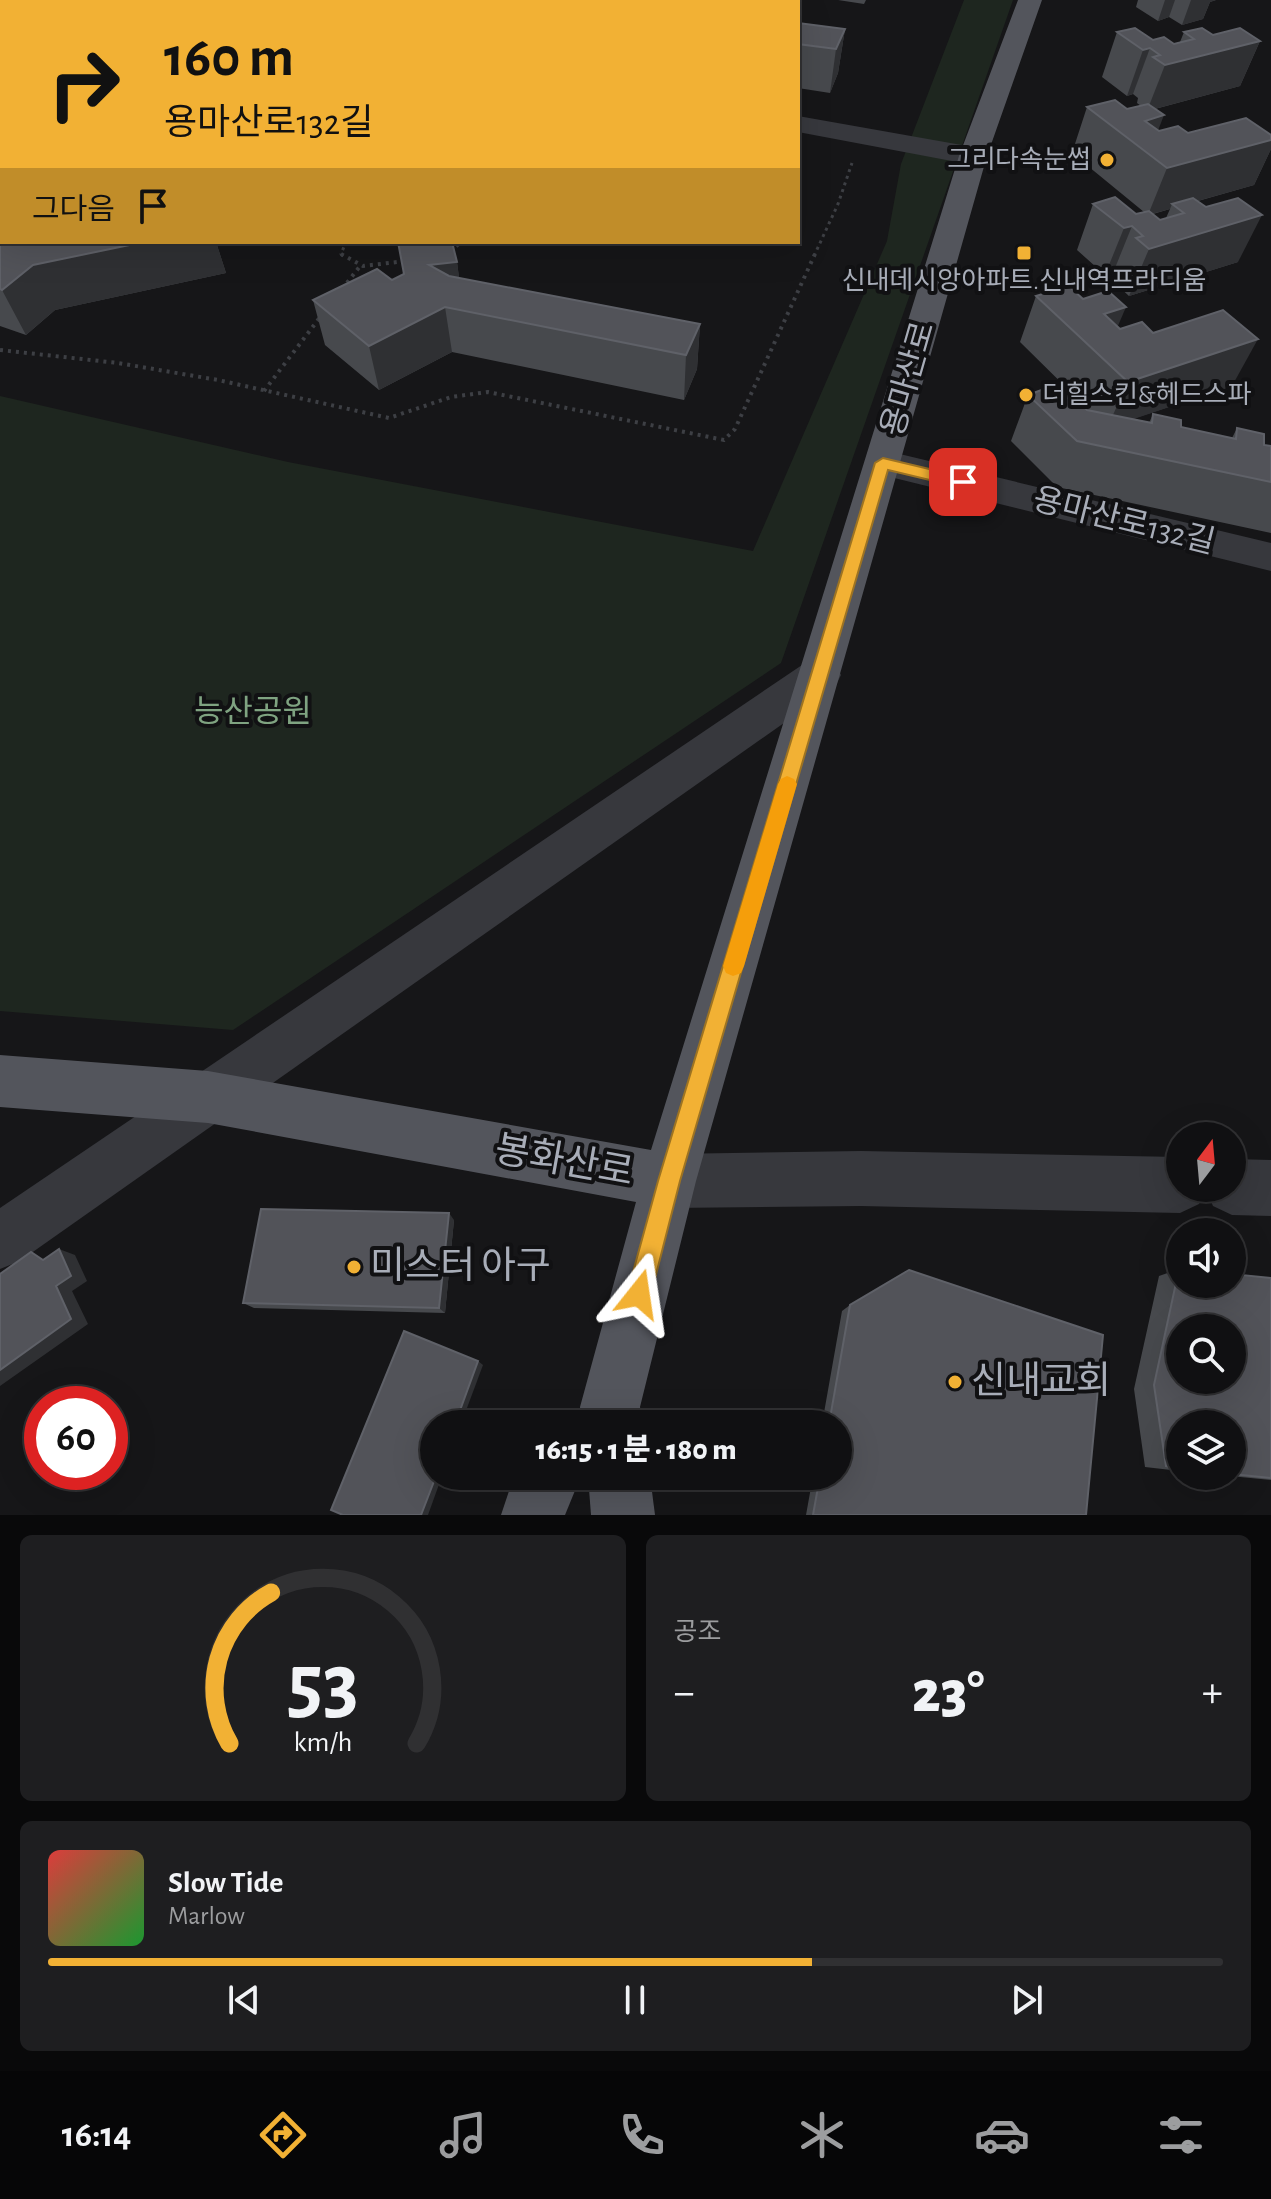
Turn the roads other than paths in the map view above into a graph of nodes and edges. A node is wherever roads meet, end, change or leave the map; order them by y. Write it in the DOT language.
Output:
graph roads {
  1 [pos="1030,0"];
  2 [pos="800,124"];
  3 [pos="973,156"];
  4 [pos="883,463"];
  5 [pos="1271,557"];
  6 [pos="820,675"];
  7 [pos="0,1081"];
  8 [pos="208,1097"];
  9 [pos="669,1181"];
  10 [pos="1166,1185"];
  11 [pos="1246,1187"];
  12 [pos="1271,1188"];
  13 [pos="0,1241"];
  14 [pos="608,1410"];
  15 [pos="540,1490"];
  16 [pos="620,1490"];
  17 [pos="533,1515"];
  18 [pos="623,1515"];
  1 -- 3 [label="main road, 용마산로"];
  2 -- 3 [label="street"];
  3 -- 4 [label="main road, 용마산로"];
  4 -- 5 [label="street, 용마산로132길"];
  4 -- 6 [label="main road, 용마산로"];
  6 -- 8 [label="street"];
  6 -- 9 [label="main road, 용마산로"];
  7 -- 8 [label="main road, 봉화산로"];
  8 -- 9 [label="main road, 봉화산로"];
  8 -- 13 [label="street"];
  9 -- 10 [label="street, 봉화산로"];
  9 -- 14 [label="main road, 용마산로"];
  11 -- 12 [label="street"];
  15 -- 17 [label="main road"];
  16 -- 18 [label="main road"];
}
